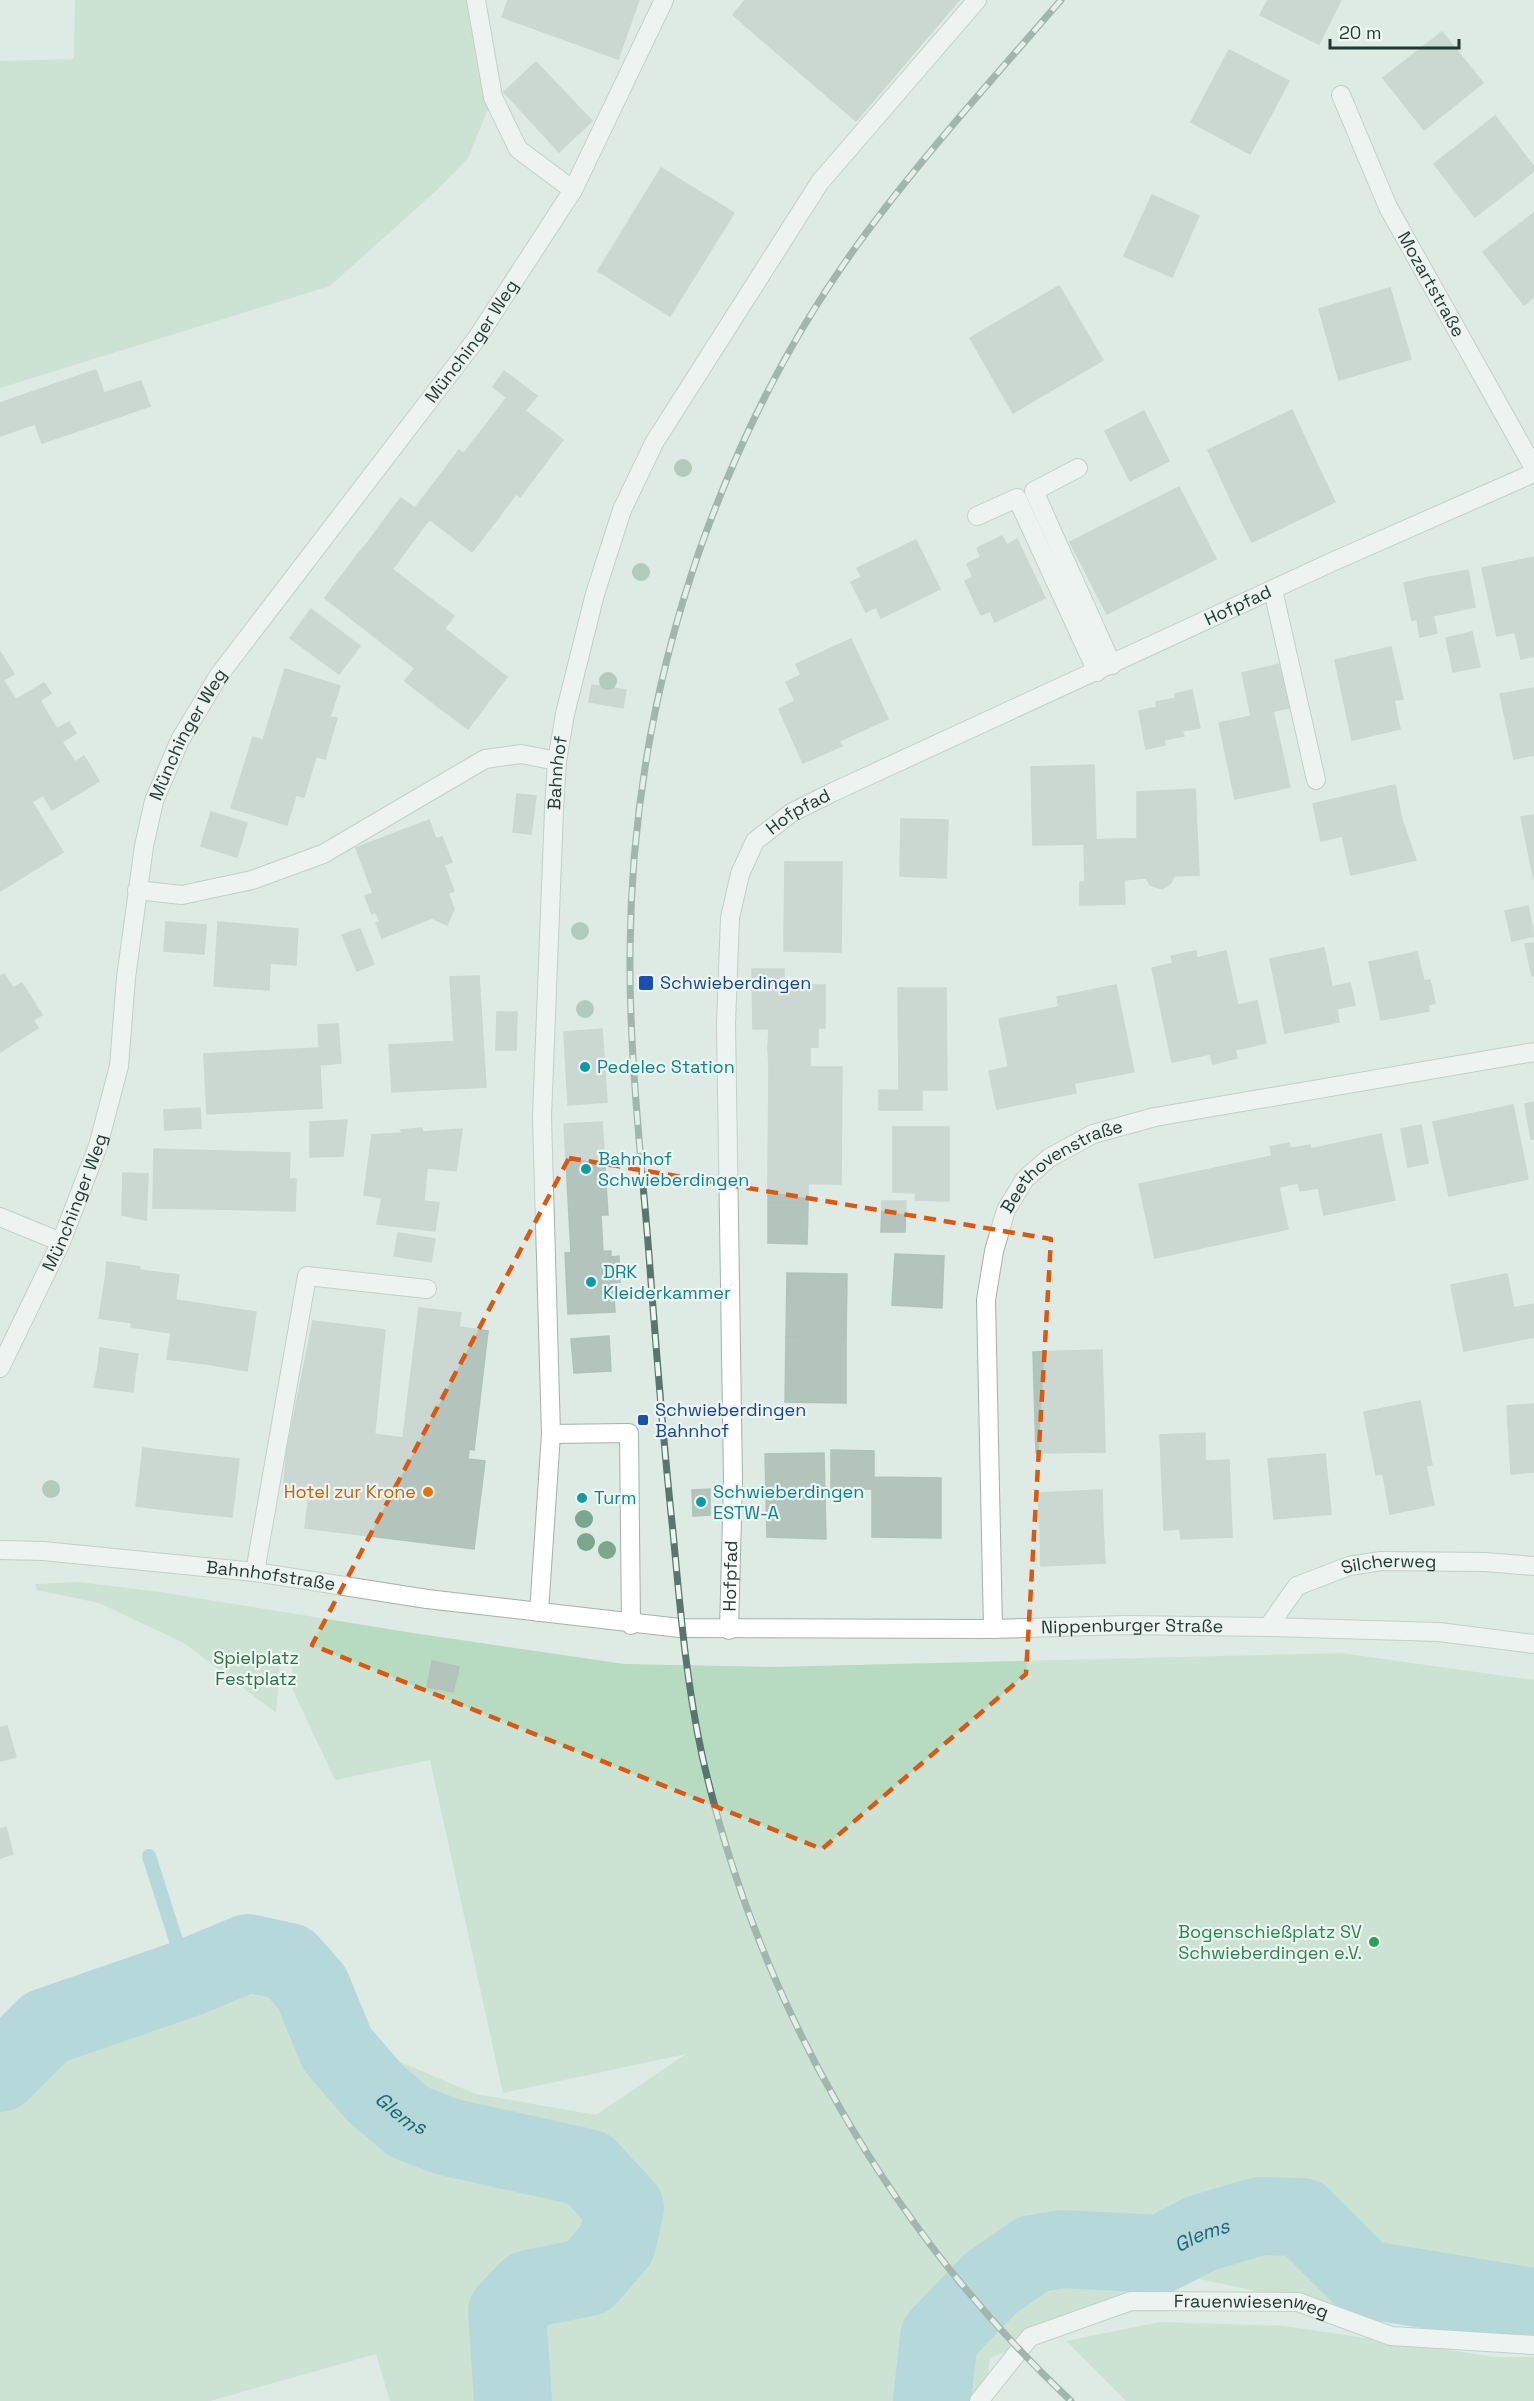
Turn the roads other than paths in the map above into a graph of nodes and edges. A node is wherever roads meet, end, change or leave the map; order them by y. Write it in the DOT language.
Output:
graph roads {
  1 [pos="476,0"];
  2 [pos="664,0"];
  3 [pos="977,0"];
  4 [pos="1341,95"];
  5 [pos="573,190"];
  6 [pos="1078,468"];
  7 [pos="1534,468"];
  8 [pos="1534,473"];
  9 [pos="977,516"];
  10 [pos="1273,590"];
  11 [pos="1105,669"];
  12 [pos="557,760"];
  13 [pos="1316,780"];
  14 [pos="137,890"];
  15 [pos="1534,1052"];
  16 [pos="0,1217"];
  17 [pos="61,1242"];
  18 [pos="427,1289"];
  19 [pos="0,1368"];
  20 [pos="551,1434"];
  21 [pos="0,1550"];
  22 [pos="1534,1566"];
  23 [pos="255,1572"];
  24 [pos="539,1612"];
  25 [pos="631,1625"];
  26 [pos="1268,1627"];
  27 [pos="993,1629"];
  28 [pos="729,1630"];
  29 [pos="1534,1644"];
  30 [pos="1534,2345"];
  31 [pos="979,2401"];
  1 -- 5 [label="street"];
  2 -- 5 [label="street, Münchinger Weg"];
  3 -- 12 [label="street, Bahnhof"];
  4 -- 7 [label="street, Mozartstraße"];
  5 -- 14 [label="street, Münchinger Weg"];
  6 -- 11 [label="street"];
  8 -- 10 [label="street, Hofpfad"];
  9 -- 11 [label="street"];
  10 -- 11 [label="street, Hofpfad"];
  10 -- 13 [label="street"];
  11 -- 28 [label="street, Hofpfad"];
  12 -- 14 [label="street"];
  12 -- 20 [label="street, Bahnhof"];
  14 -- 17 [label="street, Münchinger Weg"];
  15 -- 27 [label="street, Beethovenstraße"];
  16 -- 17 [label="street"];
  17 -- 19 [label="street, Münchinger Weg"];
  18 -- 23 [label="street"];
  20 -- 24 [label="street"];
  20 -- 25 [label="street"];
  21 -- 23 [label="street, Bahnhofstraße"];
  22 -- 26 [label="street, Silcherweg"];
  23 -- 24 [label="street, Bahnhofstraße"];
  24 -- 25 [label="street, Bahnhofstraße"];
  25 -- 28 [label="street, Bahnhofstraße"];
  26 -- 27 [label="street, Nippenburger Straße"];
  26 -- 29 [label="street, Nippenburger Straße"];
  27 -- 28 [label="street, Nippenburger Straße"];
  30 -- 31 [label="street, Frauenwiesenweg"];
}
